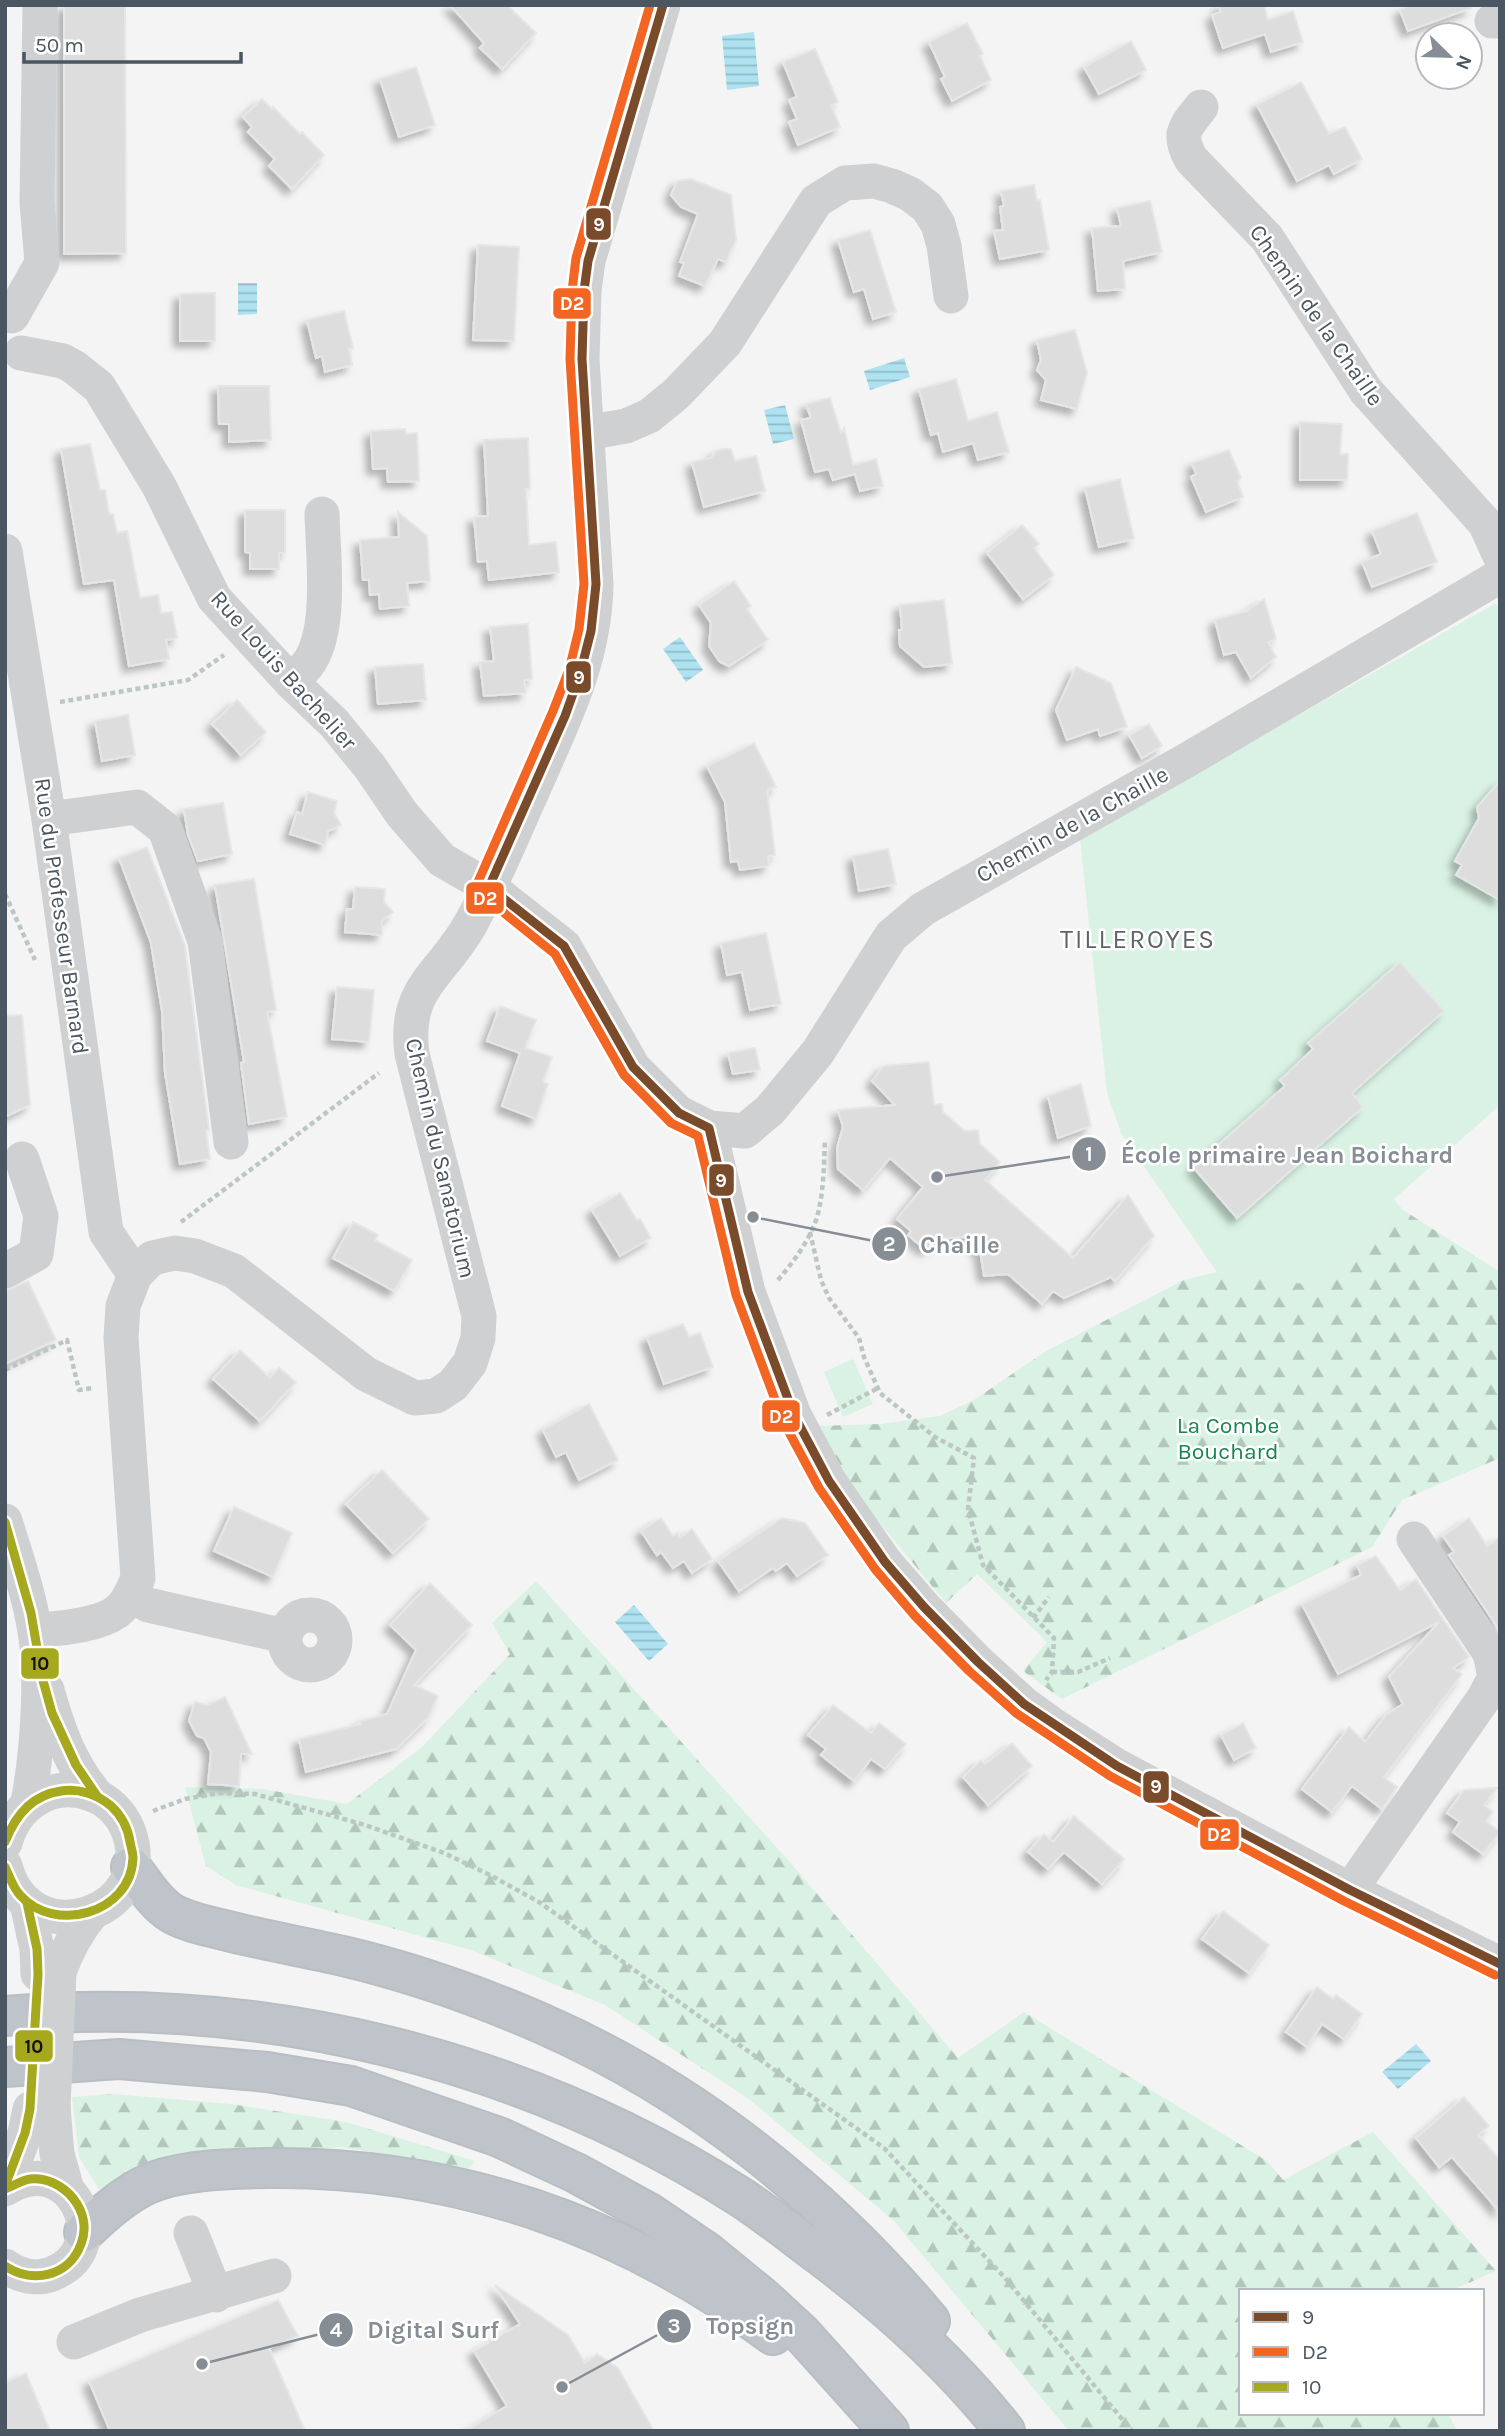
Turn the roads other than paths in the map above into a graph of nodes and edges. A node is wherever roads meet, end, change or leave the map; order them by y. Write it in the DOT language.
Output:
graph roads {
  1 [pos="40,5"];
  2 [pos="663,5"];
  3 [pos="1201,107"];
  4 [pos="951,296"];
  5 [pos="8,314"];
  6 [pos="13,361"];
  7 [pos="586,433"];
  8 [pos="322,513"];
  9 [pos="5,551"];
  10 [pos="1500,556"];
  11 [pos="1500,576"];
  12 [pos="290,682"];
  13 [pos="49,820"];
  14 [pos="489,887"];
  15 [pos="709,1128"];
  16 [pos="231,1142"];
  17 [pos="22,1159"];
  18 [pos="5,1271"];
  19 [pos="135,1275"];
  20 [pos="5,1521"];
  21 [pos="1414,1539"];
  22 [pos="131,1595"];
  23 [pos="285,1636"];
  24 [pos="36,1644"];
  25 [pos="97,1796"];
  26 [pos="28,1803"];
  27 [pos="5,1843"];
  28 [pos="5,1866"];
  29 [pos="131,1867"];
  30 [pos="1350,1890"];
  31 [pos="27,1903"];
  32 [pos="91,1914"];
  33 [pos="1500,1964"];
  34 [pos="5,2016"];
  35 [pos="5,2067"];
  36 [pos="41,2108"];
  37 [pos="5,2188"];
  38 [pos="67,2190"];
  39 [pos="84,2232"];
  40 [pos="191,2233"];
  41 [pos="20,2272"];
  42 [pos="274,2276"];
  43 [pos="216,2294"];
  44 [pos="5,2296"];
  45 [pos="74,2342"];
  46 [pos="879,2420"];
  47 [pos="1005,2431"];
  48 [pos="1014,2431"];
  1 -- 5 [label="street"];
  2 -- 7 [label="street, Chemin du Sanatorium"];
  3 -- 10 [label="street, Chemin de la Chaille"];
  4 -- 7 [label="street"];
  5 -- 6 [label="street"];
  6 -- 12 [label="street, Rue Louis Bachelier"];
  7 -- 14 [label="street, Chemin du Sanatorium"];
  8 -- 12 [label="street"];
  9 -- 13 [label="street, Rue du Professeur Barnard"];
  11 -- 15 [label="street, Chemin de la Chaille"];
  12 -- 14 [label="street, Rue Louis Bachelier"];
  13 -- 16 [label="street"];
  13 -- 19 [label="street, Rue du Professeur Barnard"];
  14 -- 15 [label="street, Rue Louis Bachelier"];
  14 -- 19 [label="street, Chemin du Sanatorium"];
  15 -- 30 [label="street"];
  17 -- 18 [label="street"];
  19 -- 22 [label="street"];
  20 -- 24 [label="street"];
  21 -- 30 [label="street"];
  22 -- 23 [label="street"];
  22 -- 24 [label="street"];
  24 -- 25 [label="street"];
  24 -- 26 [label="street"];
  25 -- 26 [label="street"];
  25 -- 29 [label="street"];
  26 -- 27 [label="street"];
  28 -- 31 [label="street"];
  29 -- 32 [label="street"];
  29 -- 48 [label="highway"];
  30 -- 33 [label="street"];
  31 -- 32 [label="street"];
  31 -- 36 [label="street"];
  32 -- 36 [label="street, bridge"];
  34 -- 47 [label="highway"];
  35 -- 46 [label="highway"];
  36 -- 37 [label="street"];
  36 -- 38 [label="street"];
  37 -- 38 [label="street"];
  38 -- 39 [label="street"];
  39 -- 41 [label="street"];
  39 -- 46 [label="highway"];
  40 -- 43 [label="street"];
  41 -- 44 [label="street"];
  42 -- 43 [label="street"];
  43 -- 45 [label="street"];
}
